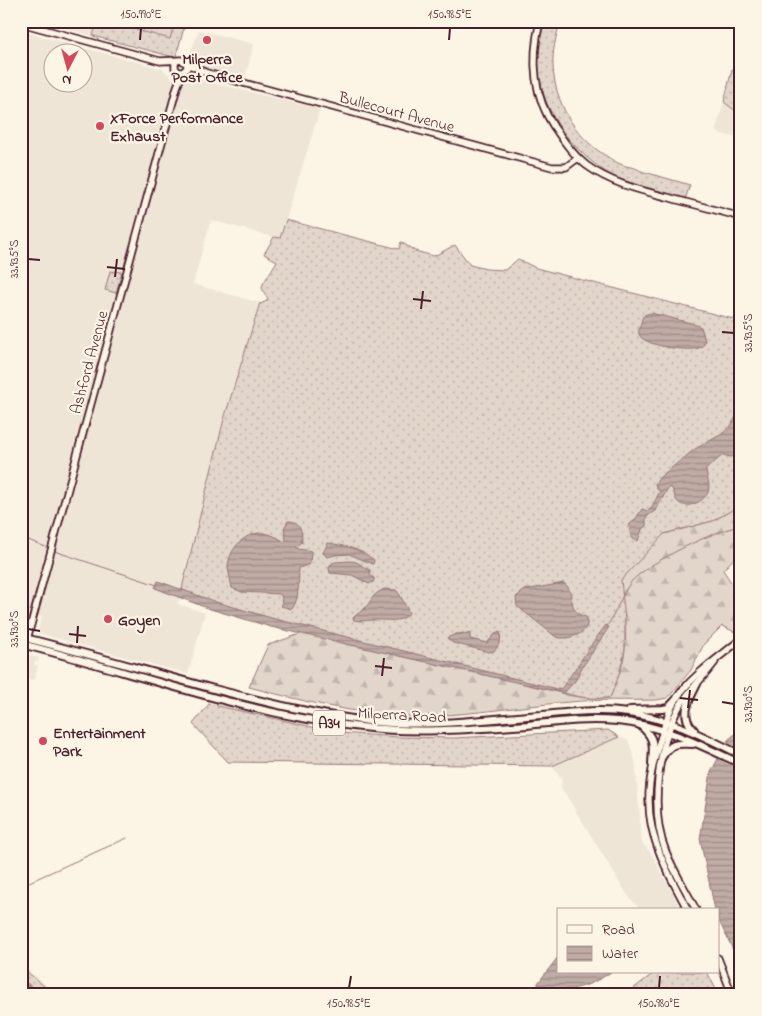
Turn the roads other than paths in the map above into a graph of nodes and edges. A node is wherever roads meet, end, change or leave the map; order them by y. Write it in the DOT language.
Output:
graph roads {
  1 [pos="540,21"];
  2 [pos="21,23"];
  3 [pos="178,60"];
  4 [pos="160,61"];
  5 [pos="187,64"];
  6 [pos="175,70"];
  7 [pos="184,72"];
  8 [pos="207,73"];
  9 [pos="177,87"];
  10 [pos="578,158"];
  11 [pos="741,217"];
  12 [pos="741,639"];
  13 [pos="24,641"];
  14 [pos="716,660"];
  15 [pos="697,684"];
  16 [pos="675,701"];
  17 [pos="606,711"];
  18 [pos="669,722"];
  19 [pos="640,725"];
  20 [pos="666,731"];
  21 [pos="703,736"];
  22 [pos="697,744"];
  23 [pos="741,755"];
  24 [pos="662,757"];
  25 [pos="652,764"];
  26 [pos="741,764"];
  27 [pos="687,908"];
  28 [pos="695,908"];
  29 [pos="720,963"];
  30 [pos="720,973"];
  31 [pos="731,992"];
  1 -- 10 [label="main road"];
  2 -- 4 [label="main road"];
  3 -- 4 [label="main road"];
  3 -- 5 [label="main road"];
  3 -- 6 [label="main road"];
  4 -- 6 [label="main road"];
  5 -- 7 [label="main road"];
  5 -- 8 [label="main road, Bullecourt Avenue"];
  6 -- 7 [label="main road"];
  6 -- 9 [label="main road, Ashford Avenue"];
  7 -- 8 [label="main road, Bullecourt Avenue"];
  7 -- 9 [label="main road, Ashford Avenue"];
  8 -- 10 [label="main road, Bullecourt Avenue"];
  9 -- 13 [label="main road, Ashford Avenue"];
  10 -- 11 [label="main road"];
  12 -- 14 [label="main road"];
  13 -- 17 [label="highway, Milperra Road / A34"];
  13 -- 19 [label="highway, Milperra Road / A34"];
  14 -- 15 [label="main road"];
  14 -- 16 [label="main road"];
  15 -- 18 [label="main road"];
  15 -- 21 [label="highway"];
  16 -- 17 [label="highway"];
  16 -- 18 [label="main road"];
  17 -- 18 [label="highway, Milperra Road / A34"];
  18 -- 20 [label="main road"];
  18 -- 21 [label="highway, A34"];
  19 -- 20 [label="highway, Milperra Road / A34"];
  19 -- 25 [label="highway"];
  20 -- 22 [label="highway, A34"];
  20 -- 24 [label="main road"];
  20 -- 25 [label="main road"];
  21 -- 23 [label="highway, A34"];
  22 -- 24 [label="highway"];
  22 -- 26 [label="highway, A34"];
  24 -- 28 [label="main road"];
  25 -- 27 [label="main road"];
  29 -- 31 [label="main road"];
  30 -- 31 [label="main road"];
}
